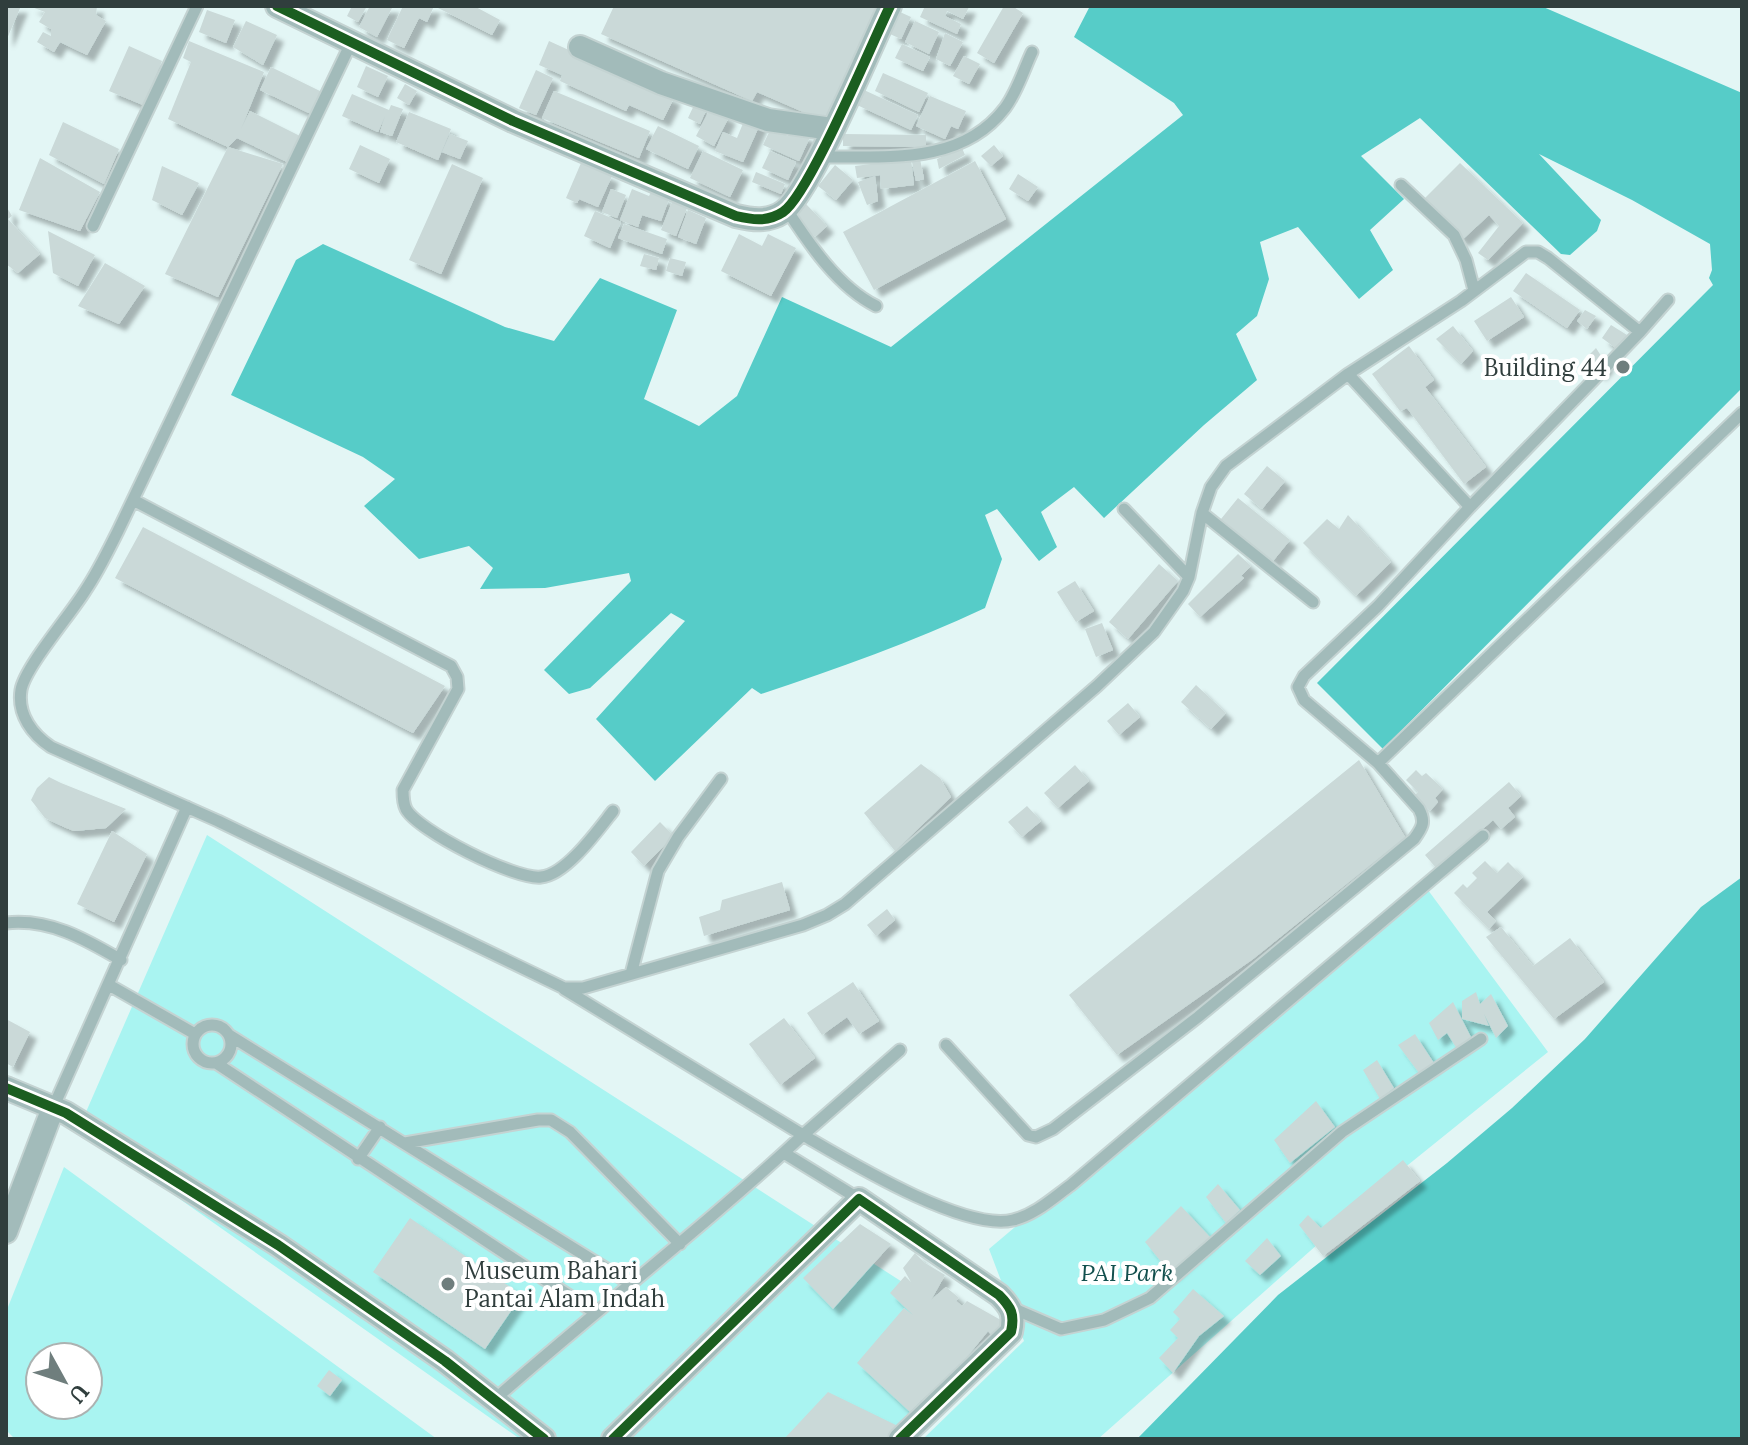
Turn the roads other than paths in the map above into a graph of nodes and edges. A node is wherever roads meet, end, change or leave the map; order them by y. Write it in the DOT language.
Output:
graph roads {
  1 [pos="197,6"];
  2 [pos="277,6"];
  3 [pos="890,6"];
  4 [pos="352,41"];
  5 [pos="580,47"];
  6 [pos="1032,52"];
  7 [pos="832,129"];
  8 [pos="819,157"];
  9 [pos="1401,185"];
  10 [pos="787,210"];
  11 [pos="93,226"];
  12 [pos="1474,290"];
  13 [pos="1668,300"];
  14 [pos="876,306"];
  15 [pos="1640,332"];
  16 [pos="1348,374"];
  17 [pos="1742,413"];
  18 [pos="133,500"];
  19 [pos="1470,507"];
  20 [pos="1124,509"];
  21 [pos="1202,513"];
  22 [pos="1189,577"];
  23 [pos="1313,602"];
  24 [pos="1378,763"];
  25 [pos="721,779"];
  26 [pos="187,807"];
  27 [pos="613,811"];
  28 [pos="1483,836"];
  29 [pos="6,923"];
  30 [pos="121,960"];
  31 [pos="631,974"];
  32 [pos="109,985"];
  33 [pos="564,988"];
  34 [pos="195,1034"];
  35 [pos="229,1035"];
  36 [pos="1481,1039"];
  37 [pos="946,1045"];
  38 [pos="900,1050"];
  39 [pos="216,1063"];
  40 [pos="6,1088"];
  41 [pos="53,1108"];
  42 [pos="380,1127"];
  43 [pos="803,1135"];
  44 [pos="405,1143"];
  45 [pos="784,1153"];
  46 [pos="358,1159"];
  47 [pos="859,1199"];
  48 [pos="6,1232"];
  49 [pos="680,1244"];
  50 [pos="631,1284"];
  51 [pos="1011,1308"];
  52 [pos="594,1312"];
  53 [pos="494,1400"];
  54 [pos="544,1439"];
  55 [pos="613,1439"];
  56 [pos="900,1439"];
  1 -- 11 [label="lane"];
  2 -- 4 [label="street"];
  3 -- 7 [label="street"];
  4 -- 10 [label="street"];
  4 -- 18 [label="lane"];
  5 -- 7 [label="street"];
  6 -- 8 [label="lane"];
  7 -- 8 [label="street"];
  8 -- 10 [label="street"];
  9 -- 12 [label="lane"];
  10 -- 14 [label="lane"];
  12 -- 15 [label="lane"];
  12 -- 16 [label="lane"];
  13 -- 15 [label="lane"];
  15 -- 19 [label="lane"];
  16 -- 19 [label="lane"];
  16 -- 21 [label="lane"];
  17 -- 24 [label="lane"];
  18 -- 26 [label="lane"];
  18 -- 27 [label="lane"];
  19 -- 24 [label="lane"];
  20 -- 22 [label="lane"];
  21 -- 22 [label="lane"];
  21 -- 23 [label="lane"];
  22 -- 31 [label="lane"];
  24 -- 37 [label="lane"];
  25 -- 31 [label="lane"];
  26 -- 30 [label="lane"];
  26 -- 33 [label="lane"];
  28 -- 43 [label="lane"];
  29 -- 30 [label="lane"];
  30 -- 32 [label="lane"];
  31 -- 33 [label="lane"];
  32 -- 34 [label="lane"];
  32 -- 41 [label="lane"];
  33 -- 43 [label="lane"];
  34 -- 35 [label="lane"];
  34 -- 39 [label="lane"];
  35 -- 39 [label="lane"];
  35 -- 42 [label="lane"];
  36 -- 51 [label="lane"];
  38 -- 43 [label="lane"];
  39 -- 46 [label="lane"];
  40 -- 41 [label="street"];
  41 -- 48 [label="street"];
  41 -- 53 [label="street"];
  42 -- 44 [label="lane"];
  42 -- 46 [label="lane"];
  43 -- 45 [label="lane"];
  44 -- 49 [label="lane"];
  44 -- 50 [label="lane"];
  45 -- 47 [label="lane"];
  45 -- 49 [label="lane"];
  46 -- 52 [label="lane"];
  47 -- 51 [label="street"];
  47 -- 55 [label="street"];
  49 -- 50 [label="lane"];
  50 -- 52 [label="lane"];
  51 -- 56 [label="street"];
  52 -- 53 [label="lane"];
  53 -- 54 [label="street"];
}
